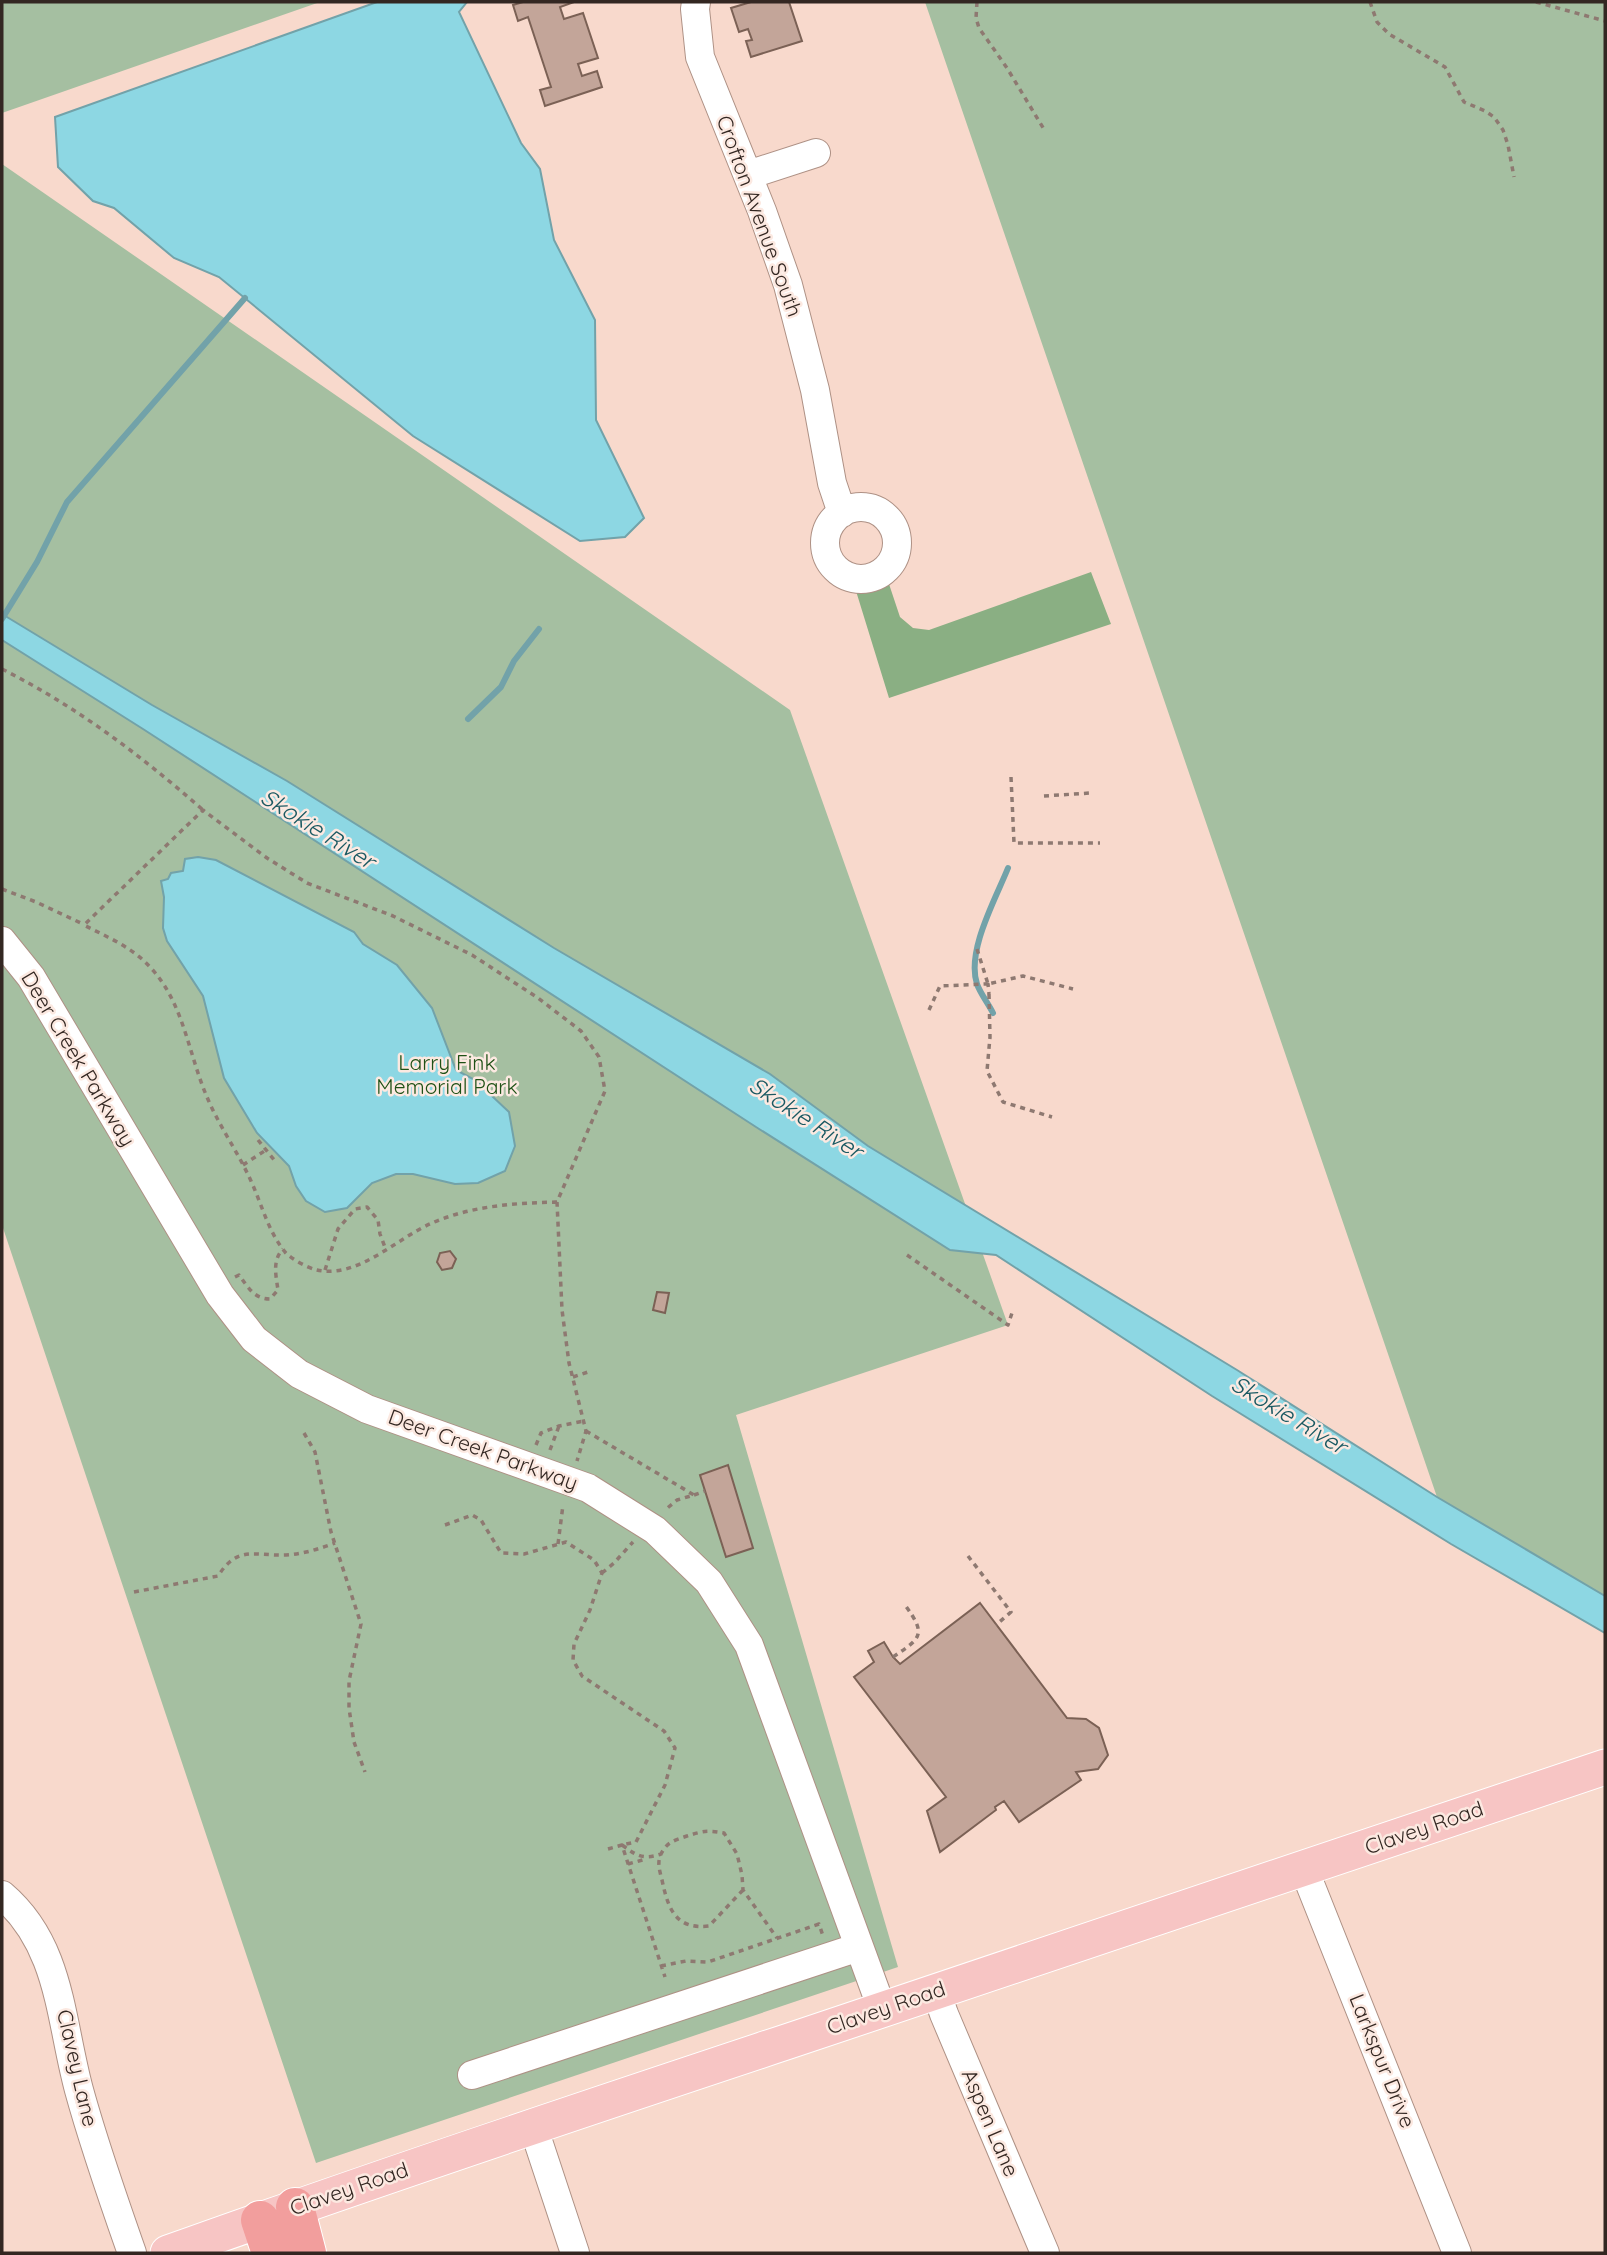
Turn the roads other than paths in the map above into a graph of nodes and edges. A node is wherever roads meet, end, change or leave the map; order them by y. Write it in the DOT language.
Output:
graph roads {
  1 [pos="696,2"];
  2 [pos="816,153"];
  3 [pos="748,175"];
  4 [pos="842,513"];
  5 [pos="2,941"];
  6 [pos="1605,1767"];
  7 [pos="1304,1869"];
  8 [pos="2,1895"];
  9 [pos="859,1947"];
  10 [pos="936,1991"];
  11 [pos="882,2009"];
  12 [pos="472,2075"];
  13 [pos="533,2126"];
  14 [pos="295,2207"];
  15 [pos="265,2237"];
  16 [pos="132,2253"];
  17 [pos="168,2253"];
  18 [pos="307,2253"];
  19 [pos="575,2253"];
  20 [pos="1045,2253"];
  21 [pos="1457,2253"];
  1 -- 3 [label="street, Crofton Avenue South"];
  2 -- 3 [label="street"];
  3 -- 4 [label="street, Crofton Avenue South"];
  5 -- 9 [label="street, Deer Creek Parkway"];
  6 -- 7 [label="main road, Clavey Road"];
  7 -- 10 [label="main road, Clavey Road"];
  7 -- 21 [label="street, Larkspur Drive"];
  8 -- 16 [label="street, Clavey Lane"];
  9 -- 11 [label="street, Deer Creek Parkway"];
  9 -- 12 [label="street"];
  10 -- 11 [label="main road, Clavey Road"];
  10 -- 20 [label="street, Aspen Lane"];
  11 -- 13 [label="main road, Clavey Road"];
  13 -- 14 [label="main road, Clavey Road"];
  13 -- 19 [label="street"];
  14 -- 15 [label="main road, Clavey Road"];
  14 -- 18 [label="highway"];
  15 -- 17 [label="main road, Clavey Road"];
}
